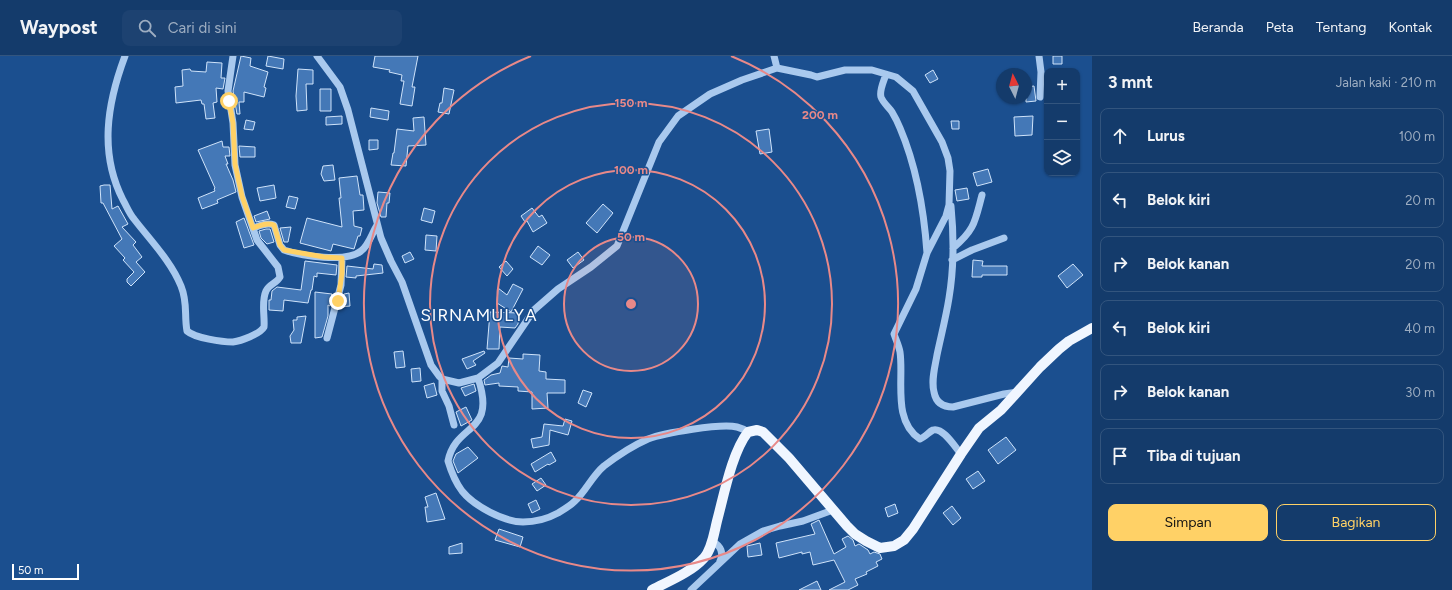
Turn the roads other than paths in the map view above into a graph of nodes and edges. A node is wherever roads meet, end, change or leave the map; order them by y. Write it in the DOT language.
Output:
graph roads {
  1 [pos="125,56"];
  2 [pos="233,56"];
  3 [pos="317,56"];
  4 [pos="774,56"];
  5 [pos="1038,56"];
  6 [pos="777,68"];
  7 [pos="886,74"];
  8 [pos="1040,97"];
  9 [pos="949,194"];
  10 [pos="982,195"];
  11 [pos="378,225"];
  12 [pos="253,228"];
  13 [pos="1004,238"];
  14 [pos="953,248"];
  15 [pos="927,253"];
  16 [pos="342,258"];
  17 [pos="952,260"];
  18 [pos="1092,328"];
  19 [pos="327,338"];
  20 [pos="478,378"];
  21 [pos="442,379"];
  22 [pos="1018,392"];
  23 [pos="454,424"];
  24 [pos="748,432"];
  25 [pos="961,454"];
  26 [pos="833,510"];
  27 [pos="712,541"];
  28 [pos="719,563"];
  29 [pos="652,590"];
  30 [pos="691,590"];
  1 -- 12 [label="street"];
  2 -- 12 [label="street"];
  3 -- 11 [label="street"];
  4 -- 6 [label="street"];
  5 -- 8 [label="street"];
  6 -- 7 [label="street"];
  6 -- 20 [label="street"];
  7 -- 9 [label="street"];
  7 -- 15 [label="street"];
  9 -- 14 [label="street"];
  9 -- 15 [label="street"];
  10 -- 14 [label="street"];
  11 -- 16 [label="street"];
  11 -- 21 [label="street"];
  12 -- 16 [label="street"];
  13 -- 17 [label="street"];
  14 -- 17 [label="street"];
  15 -- 25 [label="street"];
  16 -- 19 [label="street"];
  17 -- 22 [label="street"];
  18 -- 22 [label="main road"];
  20 -- 21 [label="street"];
  20 -- 24 [label="street"];
  21 -- 23 [label="street"];
  22 -- 25 [label="main road"];
  24 -- 26 [label="main road"];
  24 -- 27 [label="main road"];
  25 -- 26 [label="main road"];
  26 -- 28 [label="street"];
  27 -- 28 [label="street"];
  27 -- 29 [label="main road"];
  28 -- 30 [label="street"];
}
